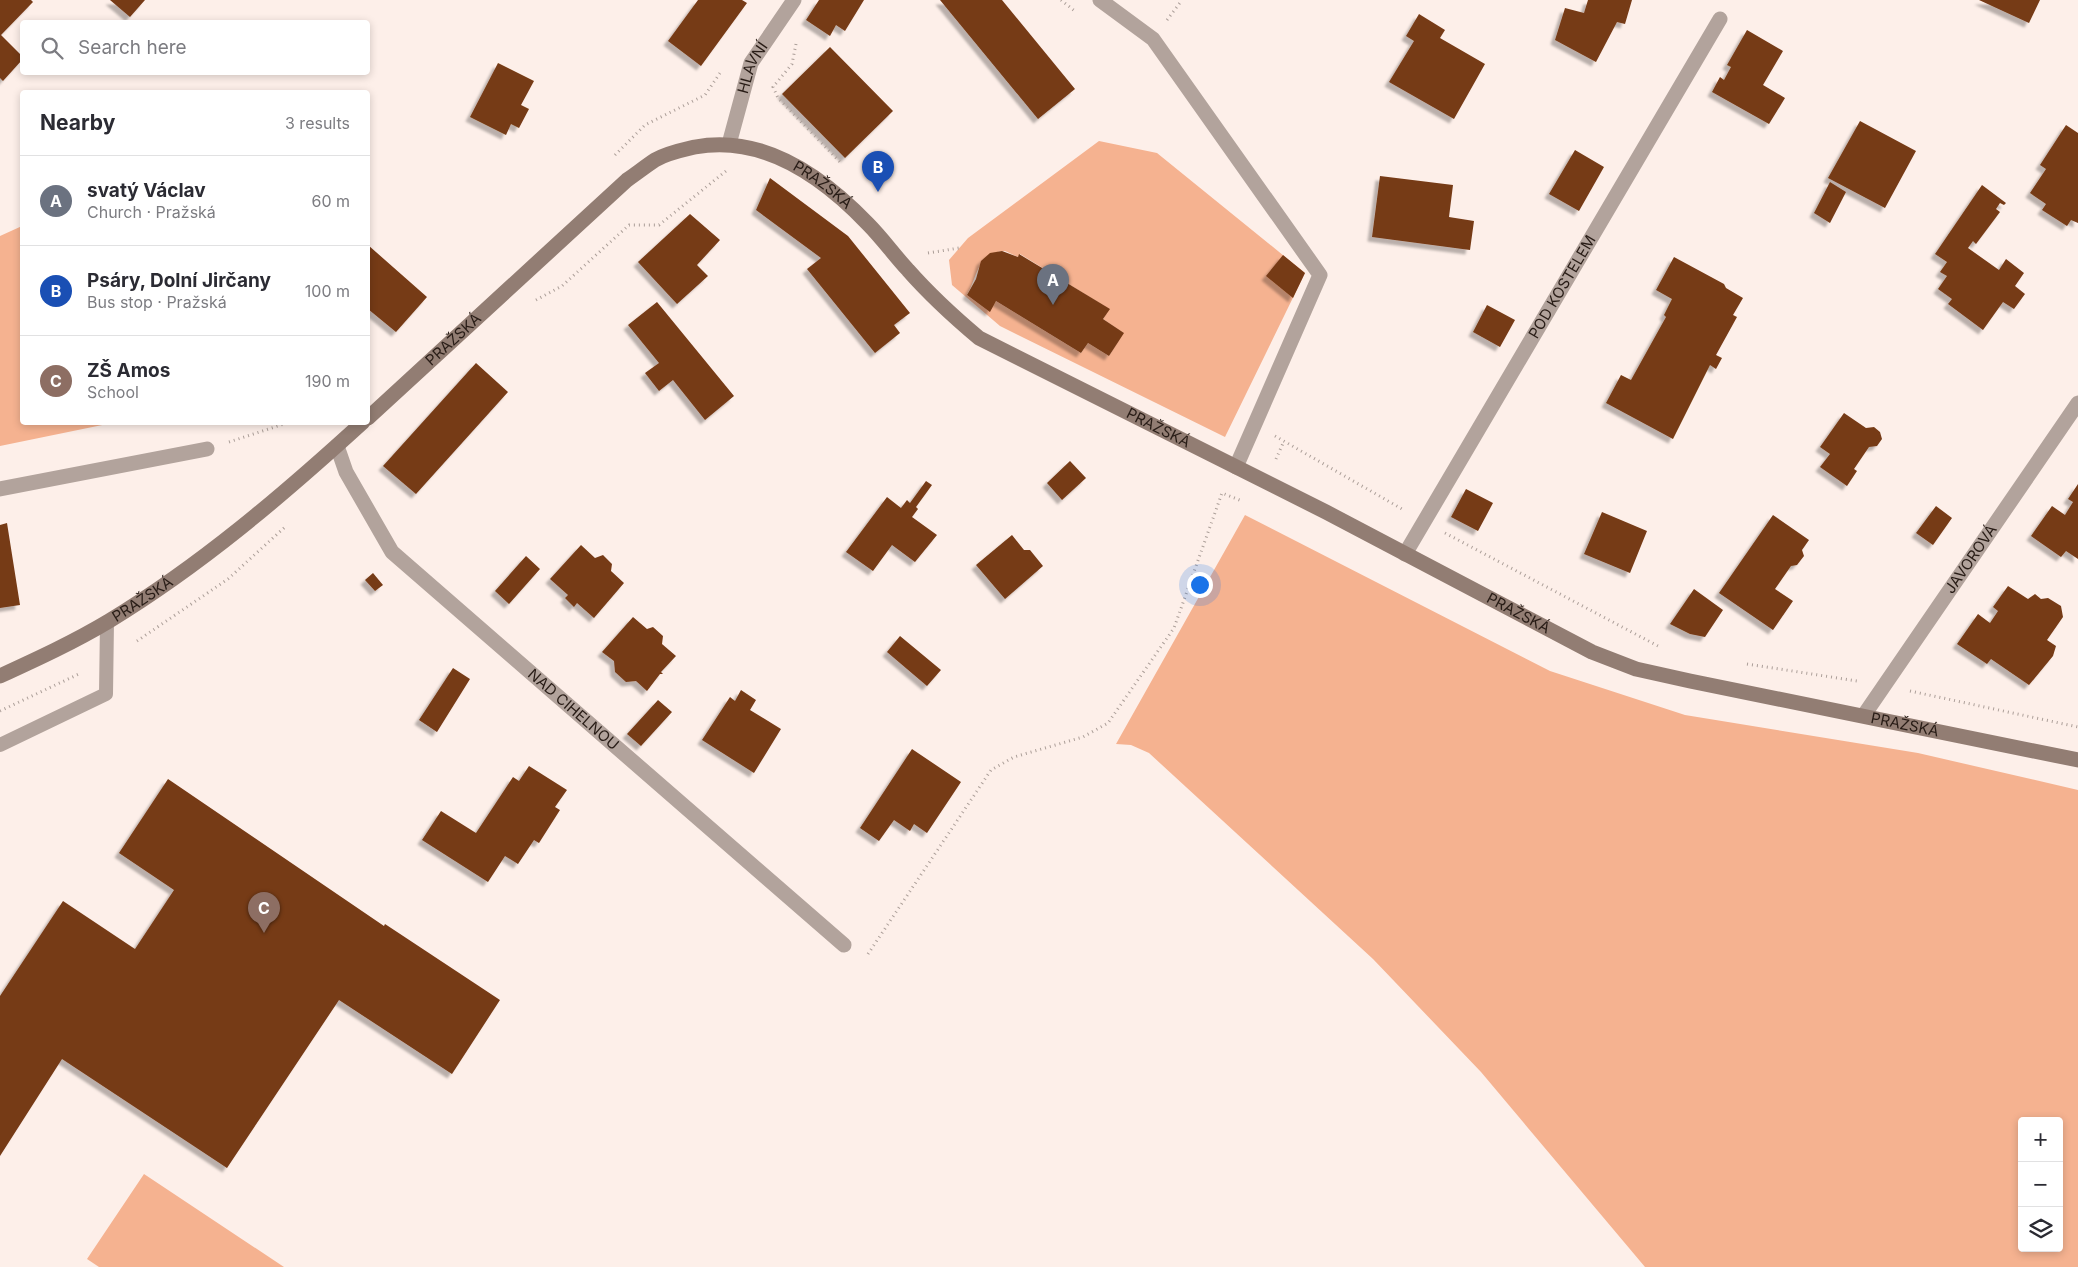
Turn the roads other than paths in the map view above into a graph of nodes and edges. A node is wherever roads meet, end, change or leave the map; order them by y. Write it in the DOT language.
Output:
graph roads {
  1 [pos="794,0"];
  2 [pos="1100,0"];
  3 [pos="1720,19"];
  4 [pos="730,144"];
  5 [pos="2078,403"];
  6 [pos="370,416"];
  7 [pos="360,425"];
  8 [pos="337,446"];
  9 [pos="207,449"];
  10 [pos="1236,467"];
  11 [pos="0,489"];
  12 [pos="1406,554"];
  13 [pos="107,622"];
  14 [pos="0,676"];
  15 [pos="1864,715"];
  16 [pos="0,745"];
  17 [pos="2078,760"];
  18 [pos="844,945"];
  1 -- 4 [label="street, HLAVNÍ"];
  2 -- 10 [label="street"];
  3 -- 12 [label="street, POD KOSTELEM"];
  4 -- 6 [label="main road, PRAŽSKÁ"];
  4 -- 10 [label="main road, PRAŽSKÁ"];
  5 -- 15 [label="street, JAVOROVÁ"];
  7 -- 8 [label="main road, PRAŽSKÁ"];
  8 -- 13 [label="main road, PRAŽSKÁ"];
  8 -- 18 [label="street, NAD CIHELNOU"];
  9 -- 11 [label="street"];
  10 -- 12 [label="main road, PRAŽSKÁ"];
  12 -- 15 [label="main road, PRAŽSKÁ"];
  13 -- 14 [label="main road, PRAŽSKÁ"];
  13 -- 16 [label="lane"];
  15 -- 17 [label="main road, PRAŽSKÁ"];
}
